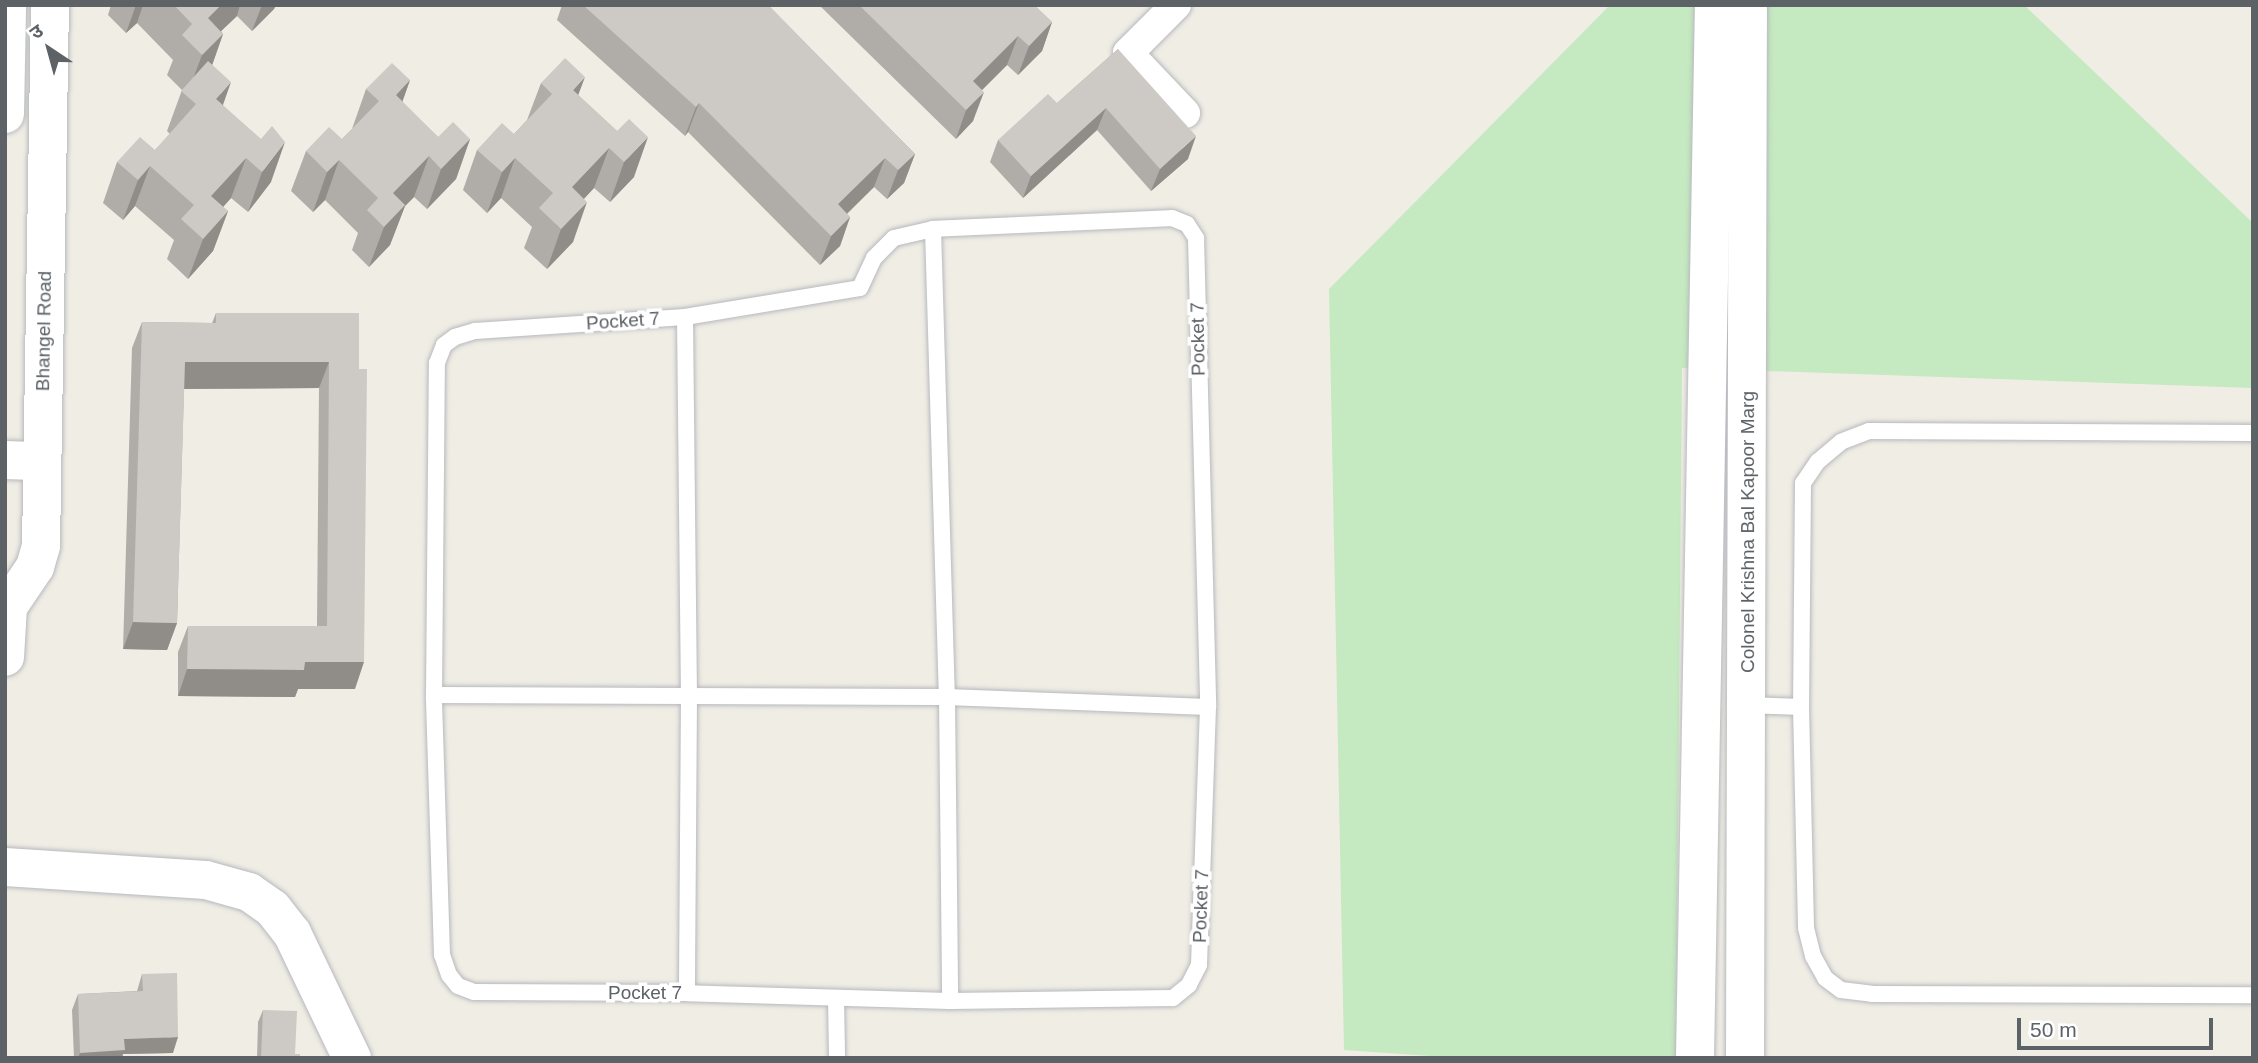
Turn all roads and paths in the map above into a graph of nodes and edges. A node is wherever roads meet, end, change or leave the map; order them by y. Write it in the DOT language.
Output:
graph roads {
  1 [pos="7,5"];
  2 [pos="50,5"];
  3 [pos="1176,5"];
  4 [pos="1714,5"];
  5 [pos="1748,5"];
  6 [pos="5,45"];
  7 [pos="50,47"];
  8 [pos="1185,113"];
  9 [pos="5,114"];
  10 [pos="933,229"];
  11 [pos="685,317"];
  12 [pos="2253,433"];
  13 [pos="24,460"];
  14 [pos="7,602"];
  15 [pos="5,657"];
  16 [pos="434,695"];
  17 [pos="689,696"];
  18 [pos="947,697"];
  19 [pos="1747,705"];
  20 [pos="1208,707"];
  21 [pos="1801,707"];
  22 [pos="5,867"];
  23 [pos="687,993"];
  24 [pos="2253,995"];
  25 [pos="836,998"];
  26 [pos="950,1001"];
  27 [pos="352,1058"];
  28 [pos="837,1058"];
  29 [pos="1695,1058"];
  30 [pos="1745,1058"];
  1 -- 6 [label="street"];
  2 -- 7 [label="street, Bhangel Road"];
  3 -- 8 [label="street"];
  4 -- 29 [label="street"];
  5 -- 19 [label="street, Colonel Krishna Bal Kapoor Marg"];
  6 -- 7 [label="street"];
  6 -- 9 [label="street"];
  7 -- 13 [label="street, Bhangel Road"];
  10 -- 11 [label="lane, Pocket 7"];
  10 -- 18 [label="lane"];
  10 -- 20 [label="lane, Pocket 7"];
  11 -- 16 [label="lane, Pocket 7"];
  11 -- 17 [label="lane"];
  12 -- 21 [label="lane"];
  13 -- 14 [label="street, Bhangel Road"];
  14 -- 15 [label="street, Bhangel Road"];
  16 -- 17 [label="lane"];
  16 -- 23 [label="lane, Pocket 7"];
  17 -- 18 [label="lane"];
  17 -- 23 [label="lane"];
  18 -- 20 [label="lane"];
  18 -- 26 [label="lane"];
  19 -- 21 [label="lane"];
  19 -- 30 [label="street, Colonel Krishna Bal Kapoor Marg"];
  20 -- 26 [label="lane, Pocket 7"];
  21 -- 24 [label="lane"];
  22 -- 27 [label="street"];
  23 -- 25 [label="lane, Pocket 7"];
  25 -- 26 [label="lane, Pocket 7"];
  25 -- 28 [label="lane"];
}
